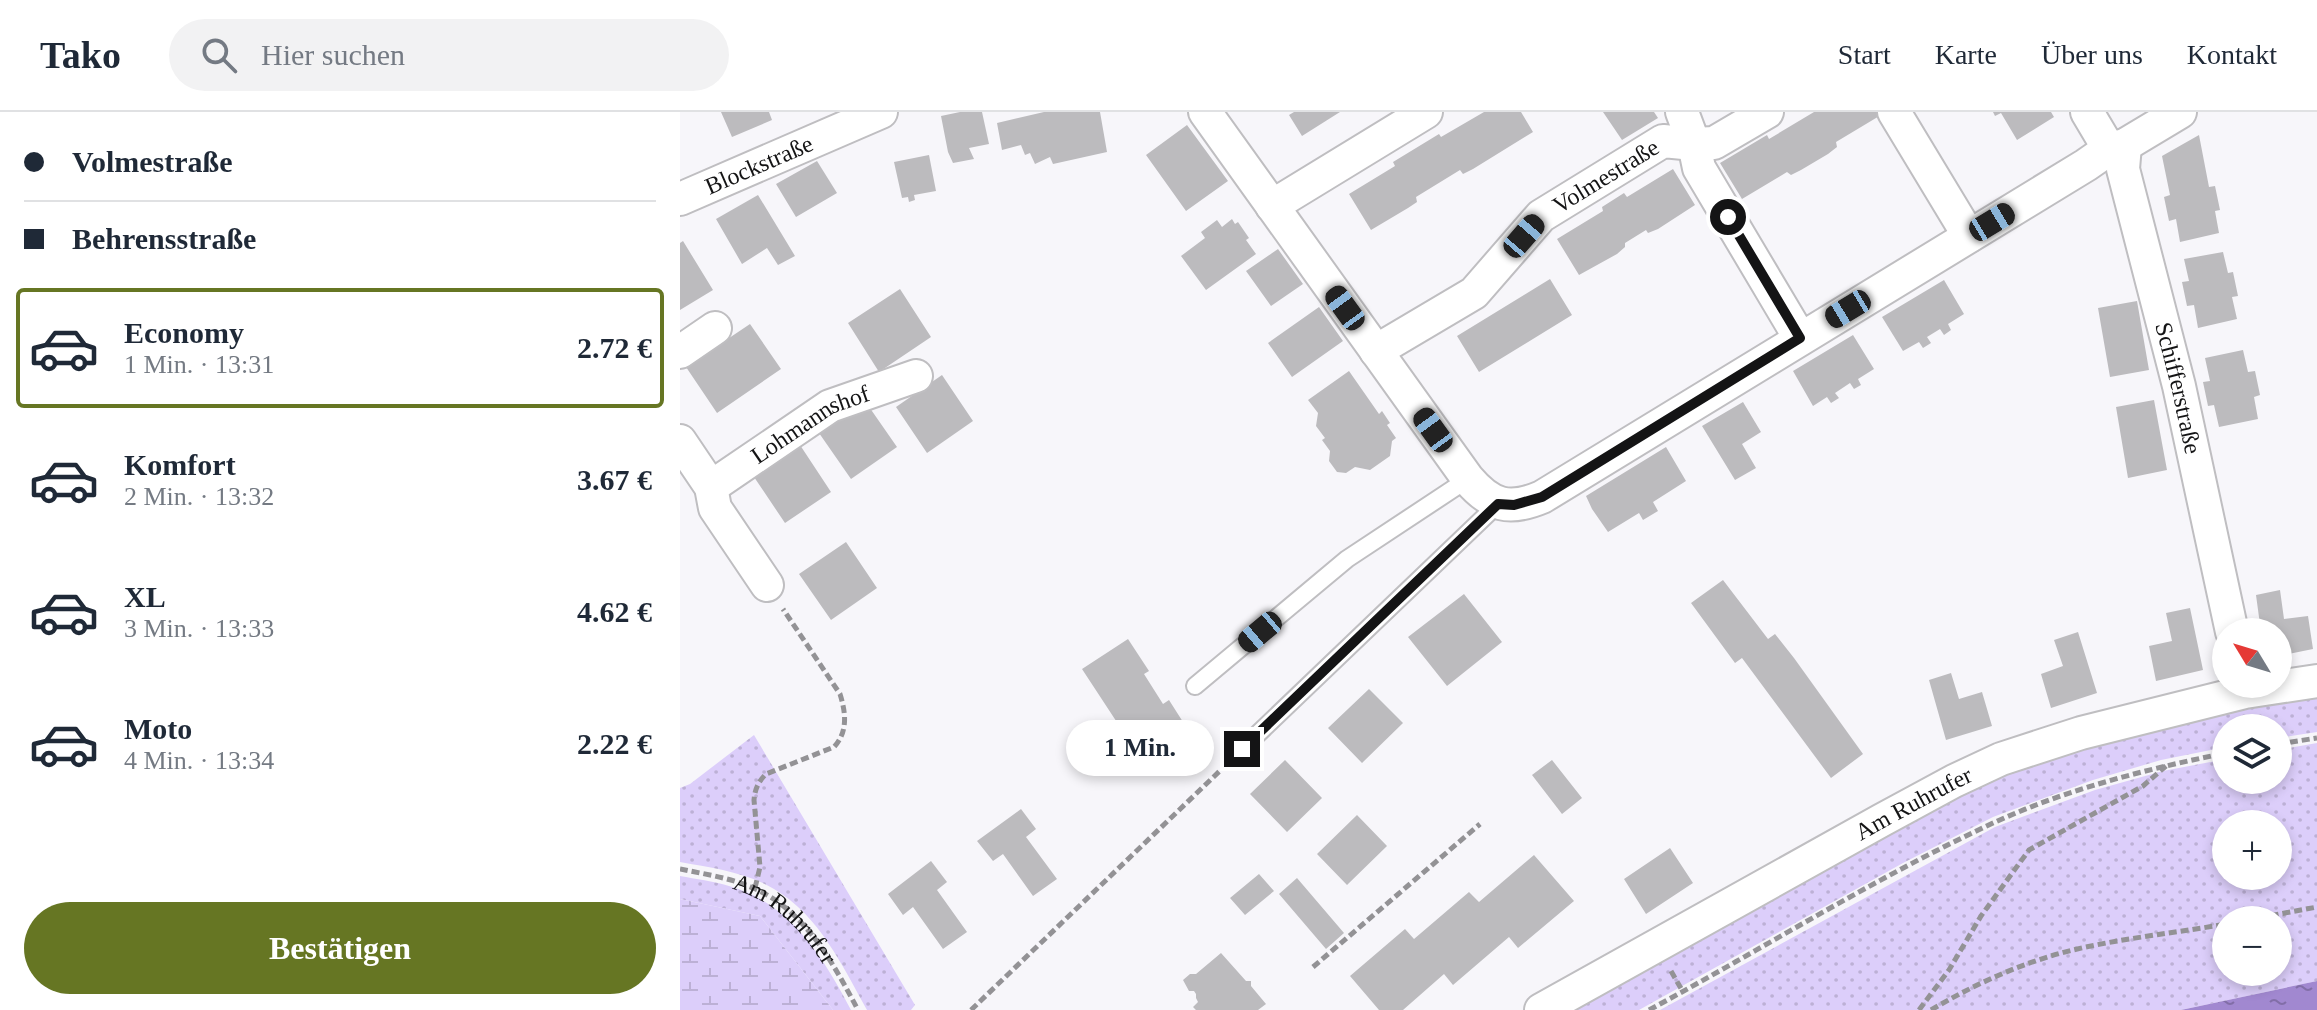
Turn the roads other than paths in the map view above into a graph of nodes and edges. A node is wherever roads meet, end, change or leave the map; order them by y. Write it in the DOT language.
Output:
graph roads {
  1 [pos="881,112"];
  2 [pos="1205,112"];
  3 [pos="1426,112"];
  4 [pos="1682,112"];
  5 [pos="1767,112"];
  6 [pos="1894,112"];
  7 [pos="2087,112"];
  8 [pos="2180,112"];
  9 [pos="1385,123"];
  10 [pos="1694,144"];
  11 [pos="2117,147"];
  12 [pos="680,199"];
  13 [pos="1272,206"];
  14 [pos="1969,236"];
  15 [pos="715,328"];
  16 [pos="1800,338"];
  17 [pos="1376,351"];
  18 [pos="680,352"];
  19 [pos="916,376"];
  20 [pos="680,441"];
  21 [pos="1468,479"];
  22 [pos="711,487"];
  23 [pos="1498,504"];
  24 [pos="767,585"];
  25 [pos="2229,618"];
  26 [pos="2317,681"];
  27 [pos="2292,683"];
  28 [pos="1195,686"];
  29 [pos="2212,697"];
  30 [pos="1242,749"];
  31 [pos="1541,1010"];
  1 -- 12 [label="street, Blockstraße"];
  2 -- 13 [label="street"];
  3 -- 9 [label="street"];
  4 -- 10 [label="street, Volmestraße"];
  5 -- 10 [label="street, Volmestraße"];
  6 -- 14 [label="street"];
  7 -- 11 [label="street"];
  8 -- 11 [label="street"];
  9 -- 13 [label="street"];
  10 -- 16 [label="street, Volmestraße"];
  10 -- 17 [label="street, Volmestraße"];
  11 -- 14 [label="street"];
  11 -- 25 [label="street, Schifferstraße"];
  13 -- 17 [label="street"];
  14 -- 16 [label="street"];
  15 -- 18 [label="street"];
  16 -- 23 [label="street"];
  17 -- 21 [label="street"];
  19 -- 22 [label="street, Lohmannshof"];
  20 -- 22 [label="street"];
  21 -- 23 [label="street"];
  21 -- 28 [label="lane"];
  22 -- 24 [label="street"];
  23 -- 30 [label="lane"];
  26 -- 27 [label="street, Am Ruhrufer"];
  29 -- 31 [label="street, Am Ruhrufer"];
}
